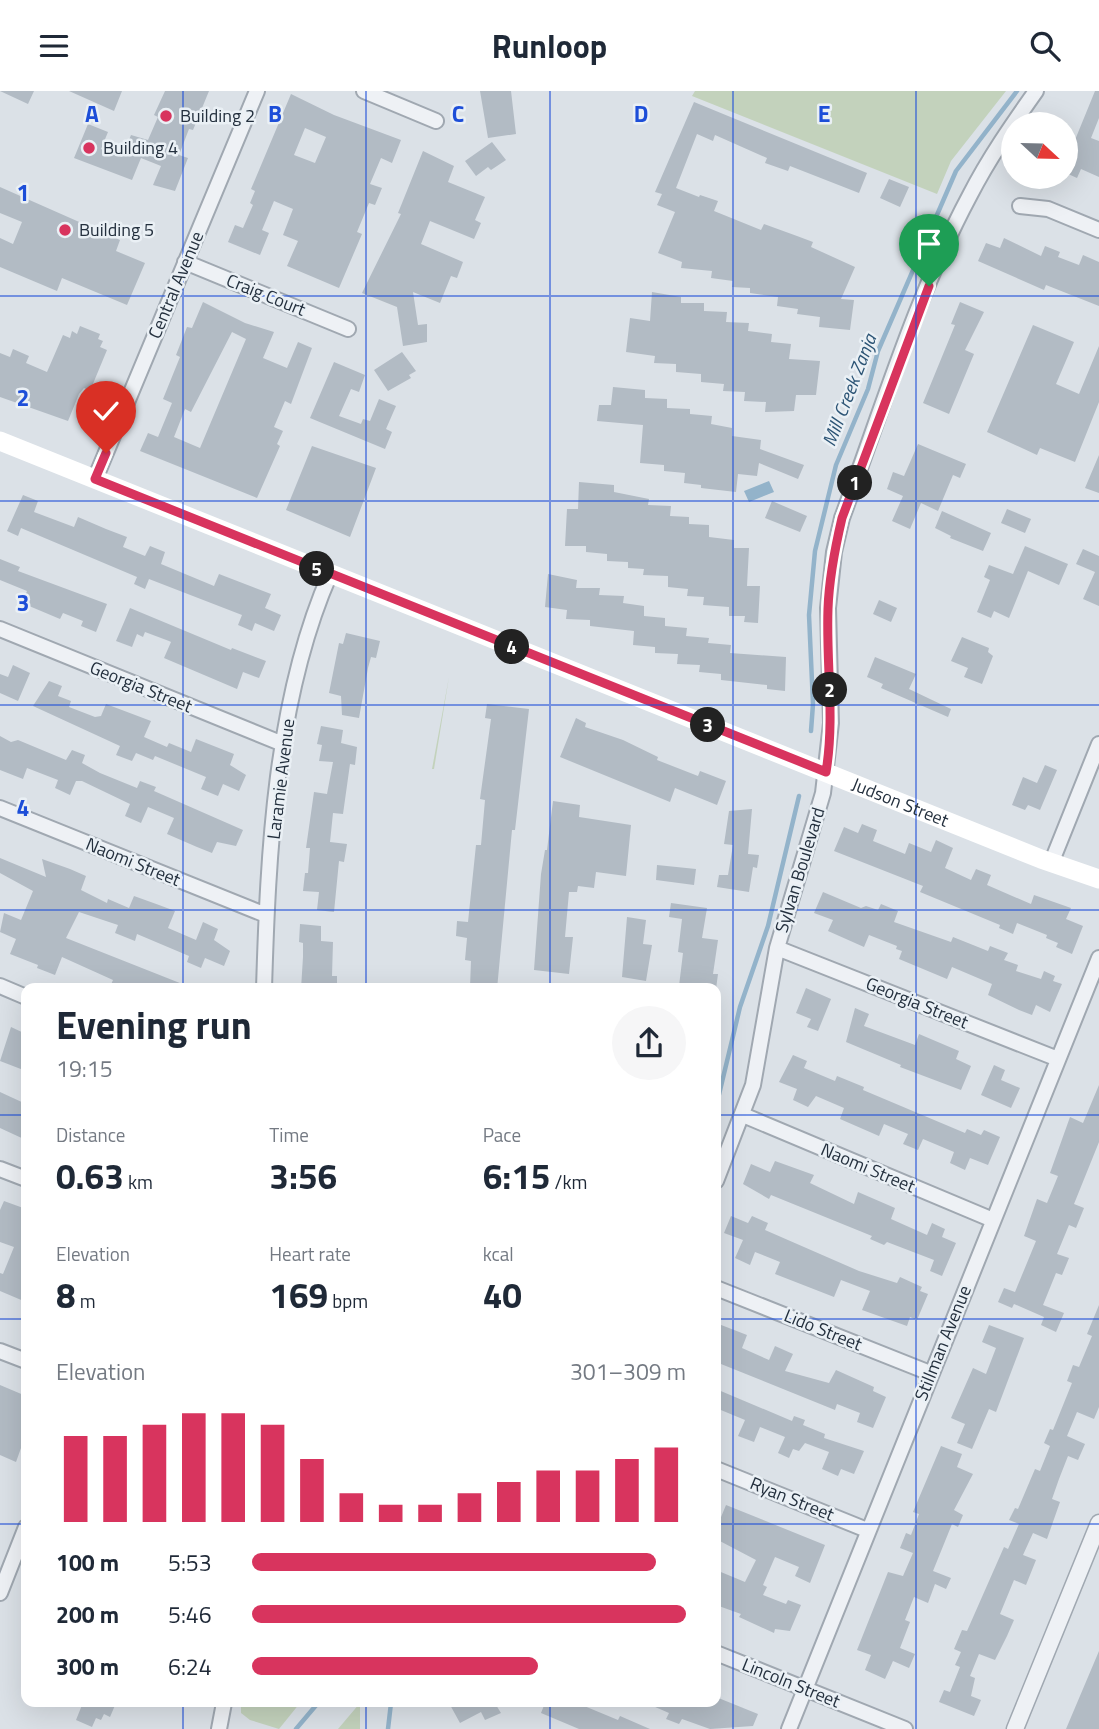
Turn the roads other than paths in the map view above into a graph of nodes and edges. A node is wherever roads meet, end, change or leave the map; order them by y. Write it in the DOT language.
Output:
graph roads {
  1 [pos="257,91"];
  2 [pos="364,91"];
  3 [pos="1036,91"];
  4 [pos="436,121"];
  5 [pos="1020,206"];
  6 [pos="1099,230"];
  7 [pos="185,262"];
  8 [pos="348,329"];
  9 [pos="0,440"];
  10 [pos="95,479"];
  11 [pos="330,575"];
  12 [pos="0,629"];
  13 [pos="283,744"];
  14 [pos="1099,744"];
  15 [pos="826,772"];
  16 [pos="0,808"];
  17 [pos="1052,861"];
  18 [pos="1099,879"];
  19 [pos="266,915"];
  20 [pos="776,948"];
  21 [pos="1099,958"];
  22 [pos="264,983"];
  23 [pos="0,986"];
  24 [pos="21,995"];
  25 [pos="1058,1059"];
  26 [pos="743,1115"];
  27 [pos="0,1169"];
  28 [pos="721,1169"];
  29 [pos="21,1177"];
  30 [pos="993,1220"];
  31 [pos="721,1290"];
  32 [pos="0,1351"];
  33 [pos="21,1359"];
  34 [pos="930,1373"];
  35 [pos="721,1471"];
  36 [pos="1099,1523"];
  37 [pos="867,1530"];
  38 [pos="21,1540"];
  39 [pos="0,1593"];
  40 [pos="721,1655"];
  41 [pos="805,1689"];
  42 [pos="223,1707"];
  43 [pos="219,1729"];
  44 [pos="789,1729"];
  45 [pos="905,1729"];
  46 [pos="1015,1729"];
  1 -- 7 [label="street, Central Avenue"];
  2 -- 4 [label="street"];
  3 -- 15 [label="street, Sylvan Boulevard"];
  5 -- 6 [label="street"];
  7 -- 8 [label="street, Craig Court"];
  7 -- 10 [label="street, Central Avenue"];
  9 -- 10 [label="main road, Judson Street"];
  10 -- 11 [label="main road, Judson Street"];
  11 -- 13 [label="street, Laramie Avenue"];
  11 -- 15 [label="main road, Judson Street"];
  12 -- 13 [label="street, Georgia Street"];
  13 -- 19 [label="street, Laramie Avenue"];
  14 -- 17 [label="street"];
  15 -- 17 [label="main road, Judson Street"];
  15 -- 20 [label="street, Sylvan Boulevard"];
  16 -- 19 [label="street, Naomi Street"];
  17 -- 18 [label="main road, Judson Street"];
  19 -- 22 [label="street, Laramie Avenue"];
  20 -- 25 [label="street, Georgia Street"];
  20 -- 26 [label="street, Sylvan Boulevard"];
  21 -- 25 [label="street, Stillman Avenue"];
  23 -- 24 [label="street"];
  25 -- 30 [label="street, Stillman Avenue"];
  26 -- 28 [label="street, Sylvan Boulevard"];
  26 -- 30 [label="street, Naomi Street"];
  27 -- 29 [label="street"];
  30 -- 34 [label="street, Stillman Avenue"];
  31 -- 34 [label="street, Lido Street"];
  32 -- 33 [label="street"];
  34 -- 37 [label="street, Stillman Avenue"];
  35 -- 37 [label="street, Ryan Street"];
  36 -- 46 [label="street"];
  37 -- 41 [label="street, Stillman Avenue"];
  38 -- 39 [label="street"];
  40 -- 41 [label="street, Lincoln Street"];
  41 -- 44 [label="street, Stillman Avenue"];
  41 -- 45 [label="street, Lincoln Street"];
  42 -- 43 [label="street"];
}
